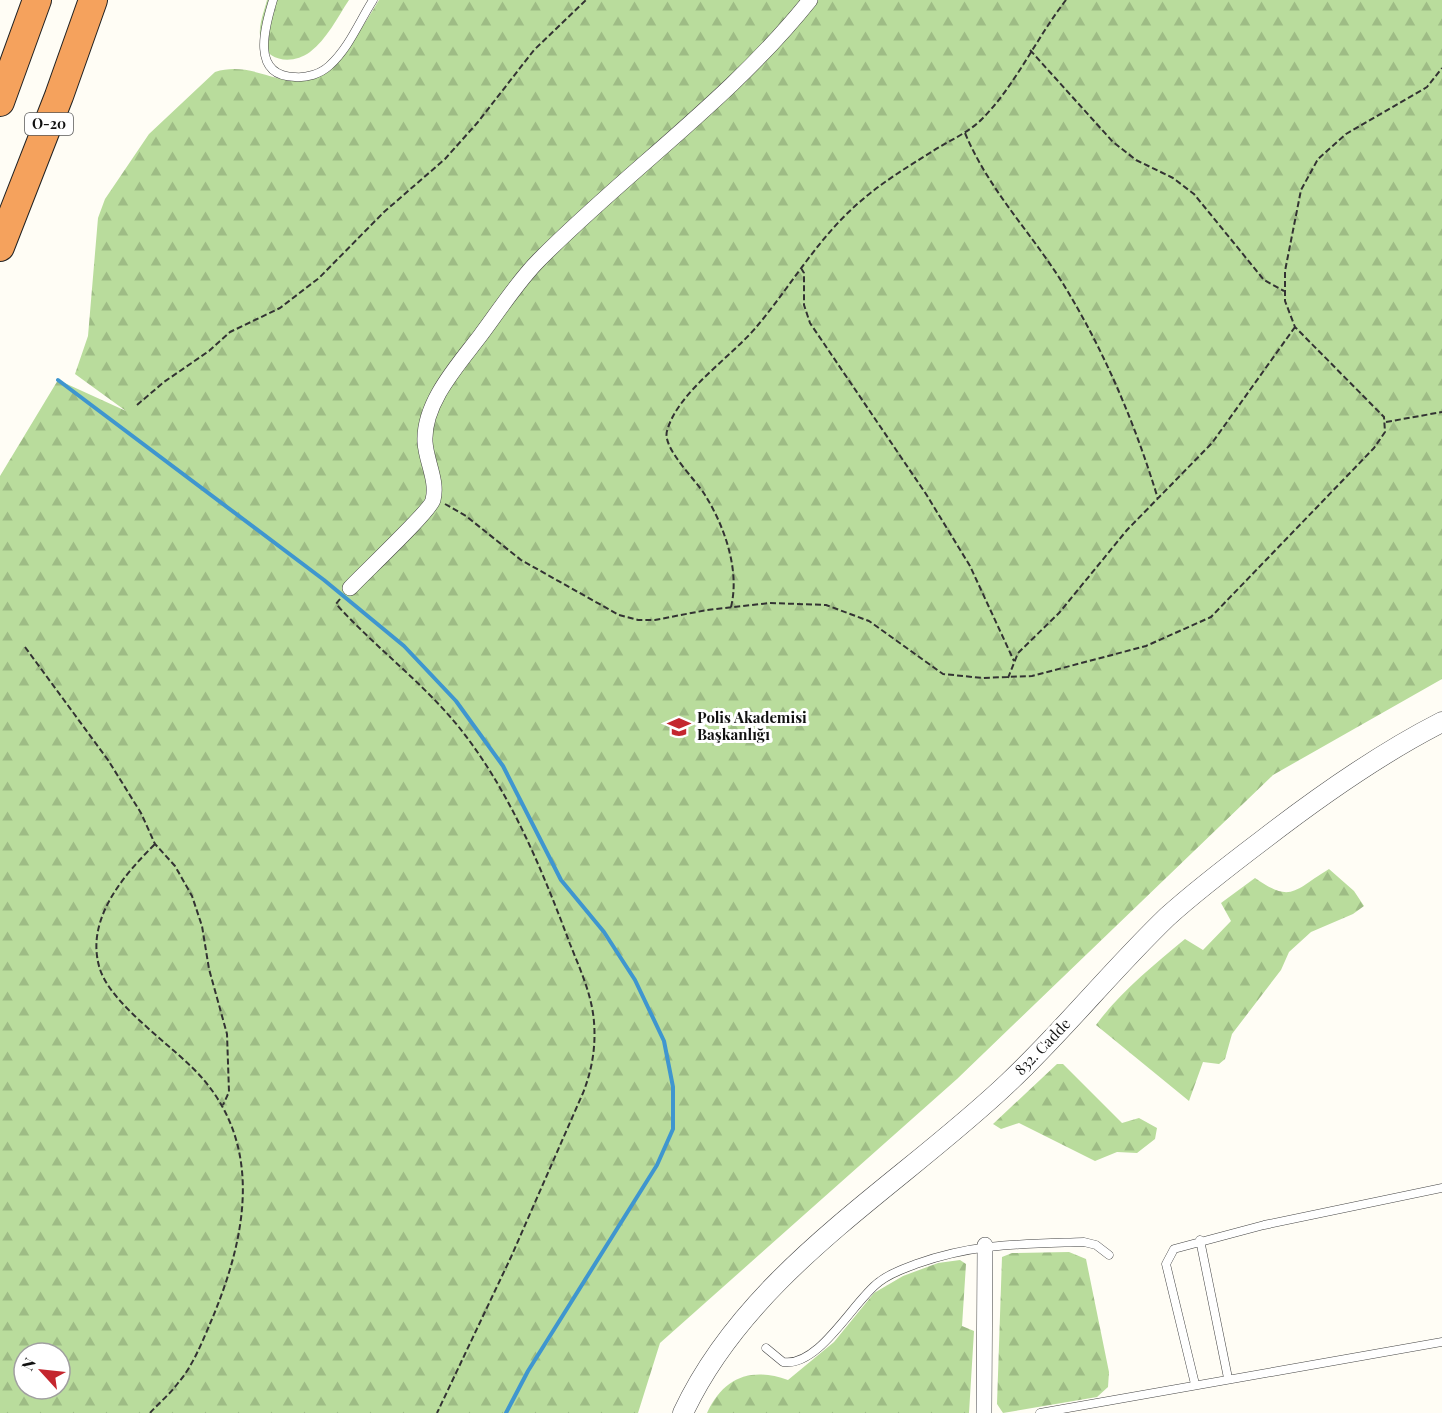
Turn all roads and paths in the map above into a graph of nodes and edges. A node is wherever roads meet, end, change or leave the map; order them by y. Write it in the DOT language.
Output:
graph roads {
  1 [pos="37,0"];
  2 [pos="93,0"];
  3 [pos="273,0"];
  4 [pos="373,0"];
  5 [pos="586,0"];
  6 [pos="810,0"];
  7 [pos="1066,0"];
  8 [pos="1030,50"];
  9 [pos="1442,68"];
  10 [pos="0,102"];
  11 [pos="965,133"];
  12 [pos="0,247"];
  13 [pos="801,268"];
  14 [pos="1284,291"];
  15 [pos="1295,327"];
  16 [pos="137,405"];
  17 [pos="1442,412"];
  18 [pos="1386,422"];
  19 [pos="1158,499"];
  20 [pos="434,501"];
  21 [pos="350,588"];
  22 [pos="339,600"];
  23 [pos="731,607"];
  24 [pos="25,647"];
  25 [pos="1014,661"];
  26 [pos="1008,678"];
  27 [pos="1442,722"];
  28 [pos="155,844"];
  29 [pos="222,1106"];
  30 [pos="1442,1188"];
  31 [pos="1200,1240"];
  32 [pos="986,1245"];
  33 [pos="1109,1255"];
  34 [pos="1442,1342"];
  35 [pos="766,1348"];
  36 [pos="1228,1378"];
  37 [pos="1195,1384"];
  38 [pos="150,1413"];
  39 [pos="437,1413"];
  40 [pos="683,1413"];
  41 [pos="984,1413"];
  42 [pos="1040,1413"];
  1 -- 10 [label="highway"];
  2 -- 12 [label="highway, O-20"];
  3 -- 4 [label="lane"];
  5 -- 16 [label="path"];
  6 -- 20 [label="street"];
  7 -- 8 [label="path"];
  8 -- 11 [label="path"];
  8 -- 14 [label="path"];
  9 -- 14 [label="path"];
  11 -- 13 [label="path"];
  11 -- 19 [label="path"];
  13 -- 23 [label="path"];
  13 -- 25 [label="path"];
  14 -- 15 [label="path"];
  15 -- 18 [label="path"];
  15 -- 19 [label="path"];
  17 -- 18 [label="path"];
  18 -- 26 [label="path"];
  19 -- 25 [label="path"];
  20 -- 21 [label="street"];
  20 -- 23 [label="path"];
  22 -- 39 [label="path"];
  23 -- 26 [label="path"];
  24 -- 28 [label="path"];
  25 -- 26 [label="path"];
  27 -- 40 [label="street, 832. Cadde"];
  28 -- 29 [label="path"];
  28 -- 29 [label="path"];
  29 -- 38 [label="path"];
  30 -- 31 [label="lane"];
  31 -- 36 [label="lane"];
  31 -- 37 [label="lane"];
  32 -- 33 [label="lane"];
  32 -- 35 [label="lane"];
  32 -- 41 [label="street"];
  34 -- 36 [label="lane"];
  36 -- 37 [label="lane"];
  37 -- 42 [label="lane"];
}
